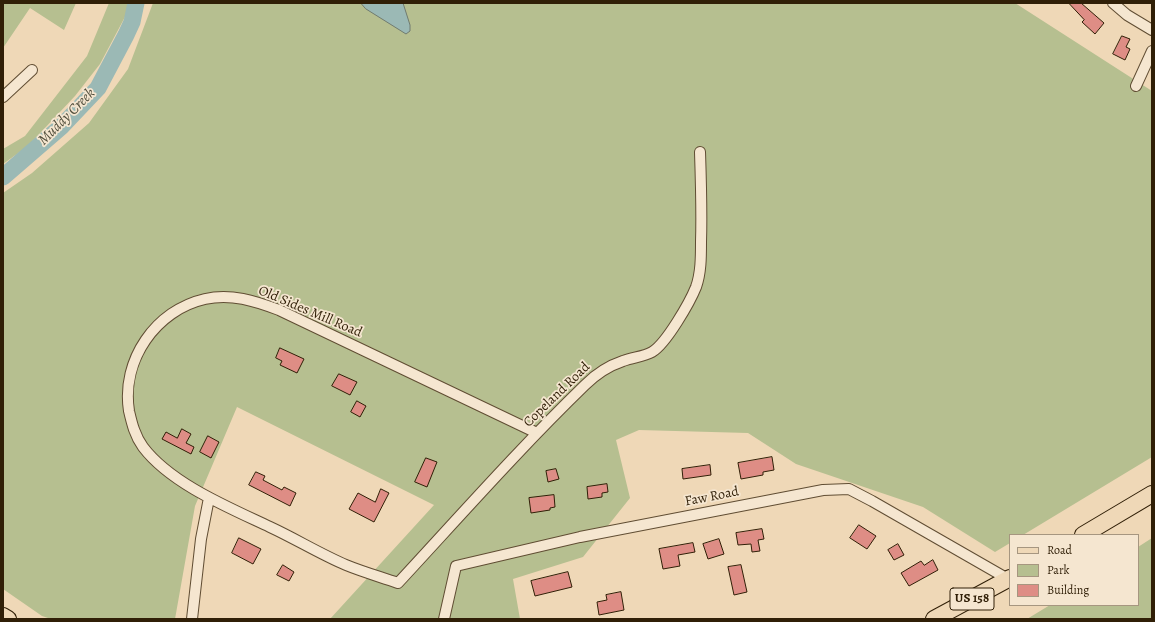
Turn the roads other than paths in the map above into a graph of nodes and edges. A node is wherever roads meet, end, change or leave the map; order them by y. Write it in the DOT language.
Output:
graph roads {
  1 [pos="1113,3"];
  2 [pos="1152,30"];
  3 [pos="1152,51"];
  4 [pos="32,70"];
  5 [pos="1136,86"];
  6 [pos="3,97"];
  7 [pos="700,152"];
  8 [pos="537,433"];
  9 [pos="1152,494"];
  10 [pos="209,498"];
  11 [pos="1085,534"];
  12 [pos="1009,579"];
  13 [pos="398,582"];
  14 [pos="3,616"];
  15 [pos="8,619"];
  16 [pos="192,619"];
  17 [pos="444,619"];
  18 [pos="934,619"];
  1 -- 2 [label="street"];
  3 -- 5 [label="street"];
  4 -- 6 [label="street"];
  7 -- 8 [label="street, Copeland Road"];
  8 -- 10 [label="street, Old Sides Mill Road"];
  8 -- 13 [label="street, Copeland Road"];
  9 -- 11 [label="main road"];
  10 -- 13 [label="street, Old Sides Mill Road"];
  10 -- 16 [label="street"];
  12 -- 17 [label="street, Faw Road"];
  12 -- 18 [label="main road, US 158"];
  14 -- 15 [label="main road"];
}
